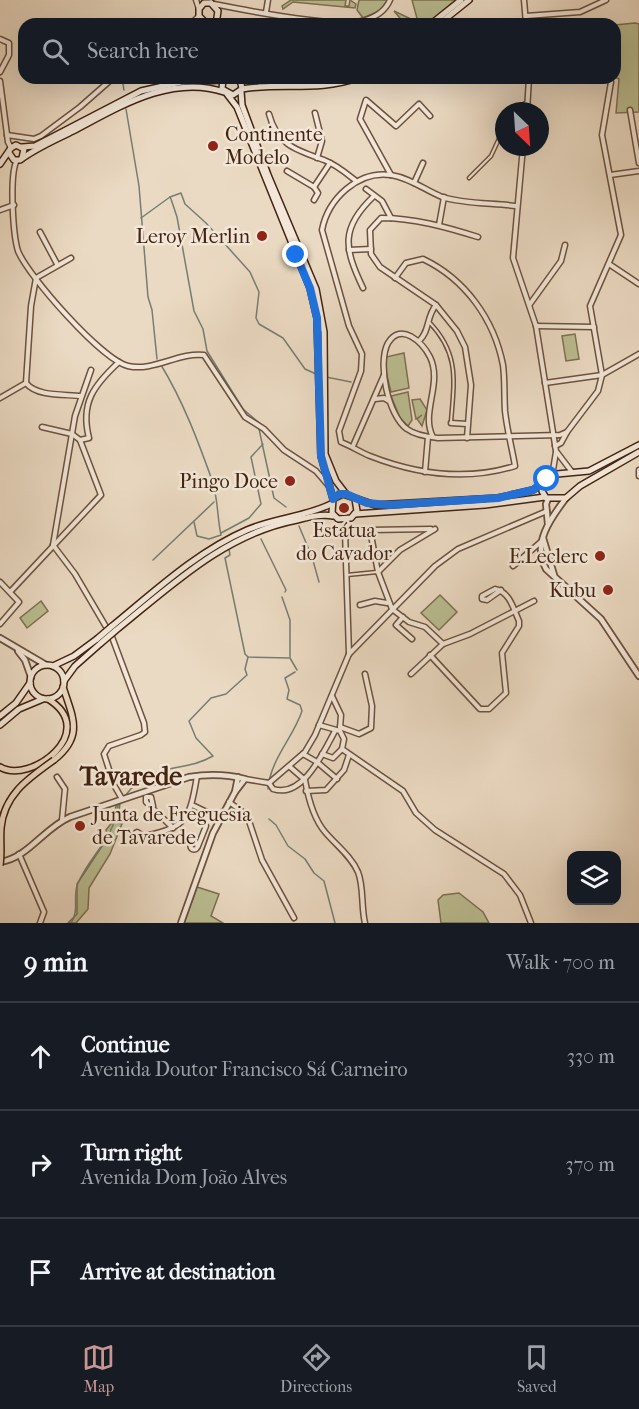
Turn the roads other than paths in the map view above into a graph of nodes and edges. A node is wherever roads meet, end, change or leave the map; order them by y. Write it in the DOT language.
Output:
graph roads {
  1 [pos="196,0"];
  2 [pos="268,0"];
  3 [pos="390,0"];
  4 [pos="461,0"];
  5 [pos="469,0"];
  6 [pos="524,0"];
  7 [pos="606,0"];
  8 [pos="212,2"];
  9 [pos="200,5"];
  10 [pos="230,7"];
  11 [pos="266,12"];
  12 [pos="199,16"];
  13 [pos="526,16"];
  14 [pos="201,18"];
  15 [pos="217,18"];
  16 [pos="218,18"];
  17 [pos="312,18"];
  18 [pos="367,18"];
  19 [pos="438,18"];
  20 [pos="446,18"];
  21 [pos="0,39"];
  22 [pos="0,72"];
  23 [pos="0,81"];
  24 [pos="106,84"];
  25 [pos="172,84"];
  26 [pos="224,84"];
  27 [pos="242,84"];
  28 [pos="332,84"];
  29 [pos="529,84"];
  30 [pos="609,84"];
  31 [pos="241,90"];
  32 [pos="226,93"];
  33 [pos="528,101"];
  34 [pos="630,110"];
  35 [pos="315,113"];
  36 [pos="269,114"];
  37 [pos="430,116"];
  38 [pos="7,135"];
  39 [pos="22,147"];
  40 [pos="495,147"];
  41 [pos="10,151"];
  42 [pos="521,156"];
  43 [pos="317,158"];
  44 [pos="18,159"];
  45 [pos="330,163"];
  46 [pos="423,163"];
  47 [pos="639,163"];
  48 [pos="0,165"];
  49 [pos="287,171"];
  50 [pos="639,171"];
  51 [pos="391,175"];
  52 [pos="610,175"];
  53 [pos="469,178"];
  54 [pos="356,181"];
  55 [pos="414,183"];
  56 [pos="314,187"];
  57 [pos="366,189"];
  58 [pos="374,196"];
  59 [pos="444,197"];
  60 [pos="314,200"];
  61 [pos="14,205"];
  62 [pos="516,206"];
  63 [pos="0,210"];
  64 [pos="391,218"];
  65 [pos="439,225"];
  66 [pos="40,232"];
  67 [pos="478,237"];
  68 [pos="565,245"];
  69 [pos="371,249"];
  70 [pos="349,250"];
  71 [pos="71,258"];
  72 [pos="57,264"];
  73 [pos="609,264"];
  74 [pos="36,278"];
  75 [pos="396,278"];
  76 [pos="639,284"];
  77 [pos="363,288"];
  78 [pos="436,305"];
  79 [pos="529,305"];
  80 [pos="427,320"];
  81 [pos="536,326"];
  82 [pos="594,327"];
  83 [pos="419,341"];
  84 [pos="639,354"];
  85 [pos="119,362"];
  86 [pos="91,370"];
  87 [pos="384,374"];
  88 [pos="602,375"];
  89 [pos="26,383"];
  90 [pos="545,383"];
  91 [pos="81,396"];
  92 [pos="0,398"];
  93 [pos="375,399"];
  94 [pos="389,401"];
  95 [pos="451,423"];
  96 [pos="467,424"];
  97 [pos="42,427"];
  98 [pos="567,432"];
  99 [pos="72,434"];
  100 [pos="553,435"];
  101 [pos="511,436"];
  102 [pos="430,437"];
  103 [pos="467,438"];
  104 [pos="80,440"];
  105 [pos="639,445"];
  106 [pos="352,446"];
  107 [pos="556,448"];
  108 [pos="639,452"];
  109 [pos="639,470"];
  110 [pos="424,472"];
  111 [pos="574,473"];
  112 [pos="552,476"];
  113 [pos="639,476"];
  114 [pos="544,482"];
  115 [pos="580,486"];
  116 [pos="331,489"];
  117 [pos="346,494"];
  118 [pos="547,498"];
  119 [pos="566,498"];
  120 [pos="355,500"];
  121 [pos="332,502"];
  122 [pos="547,511"];
  123 [pos="355,514"];
  124 [pos="335,517"];
  125 [pos="548,524"];
  126 [pos="345,531"];
  127 [pos="543,539"];
  128 [pos="53,545"];
  129 [pos="513,566"];
  130 [pos="378,572"];
  131 [pos="347,575"];
  132 [pos="0,582"];
  133 [pos="501,590"];
  134 [pos="11,591"];
  135 [pos="534,601"];
  136 [pos="387,603"];
  137 [pos="360,605"];
  138 [pos="392,609"];
  139 [pos="515,612"];
  140 [pos="403,617"];
  141 [pos="0,624"];
  142 [pos="113,629"];
  143 [pos="0,638"];
  144 [pos="412,639"];
  145 [pos="99,641"];
  146 [pos="442,644"];
  147 [pos="14,646"];
  148 [pos="349,654"];
  149 [pos="430,655"];
  150 [pos="49,665"];
  151 [pos="365,674"];
  152 [pos="411,674"];
  153 [pos="639,676"];
  154 [pos="30,680"];
  155 [pos="63,684"];
  156 [pos="332,696"];
  157 [pos="46,699"];
  158 [pos="0,716"];
  159 [pos="0,725"];
  160 [pos="319,725"];
  161 [pos="338,730"];
  162 [pos="342,750"];
  163 [pos="303,754"];
  164 [pos="322,754"];
  165 [pos="349,755"];
  166 [pos="52,757"];
  167 [pos="317,762"];
  168 [pos="290,766"];
  169 [pos="0,767"];
  170 [pos="197,776"];
  171 [pos="57,777"];
  172 [pos="238,777"];
  173 [pos="304,778"];
  174 [pos="337,778"];
  175 [pos="245,779"];
  176 [pos="269,783"];
  177 [pos="306,791"];
  178 [pos="235,792"];
  179 [pos="123,800"];
  180 [pos="229,802"];
  181 [pos="192,805"];
  182 [pos="153,806"];
  183 [pos="190,814"];
  184 [pos="215,816"];
  185 [pos="62,820"];
  186 [pos="173,828"];
  187 [pos="145,837"];
  188 [pos="198,846"];
  189 [pos="19,854"];
  190 [pos="1,864"];
  191 [pos="294,918"];
  192 [pos="40,923"];
  193 [pos="181,923"];
  194 [pos="365,923"];
  195 [pos="531,923"];
  1 -- 9 [label="street"];
  2 -- 11 [label="street"];
  3 -- 18 [label="street"];
  4 -- 19 [label="main road"];
  5 -- 20 [label="main road"];
  6 -- 13 [label="street"];
  7 -- 13 [label="street"];
  8 -- 9 [label="main road"];
  8 -- 10 [label="street"];
  8 -- 15 [label="main road"];
  9 -- 12 [label="main road"];
  10 -- 11 [label="street"];
  10 -- 16 [label="street"];
  11 -- 17 [label="street"];
  12 -- 14 [label="main road"];
  21 -- 22 [label="street"];
  23 -- 38 [label="street"];
  24 -- 38 [label="street"];
  25 -- 39 [label="main road"];
  26 -- 32 [label="main road"];
  27 -- 31 [label="main road"];
  28 -- 31 [label="main road"];
  29 -- 33 [label="street"];
  30 -- 52 [label="street"];
  31 -- 32 [label="main road"];
  31 -- 117 [label="main road"];
  32 -- 44 [label="main road"];
  32 -- 116 [label="main road"];
  34 -- 47 [label="street"];
  35 -- 43 [label="street"];
  36 -- 43 [label="street"];
  37 -- 51 [label="street"];
  38 -- 41 [label="street"];
  39 -- 41 [label="main road"];
  39 -- 44 [label="main road"];
  40 -- 53 [label="street"];
  41 -- 44 [label="main road"];
  41 -- 48 [label="main road"];
  42 -- 62 [label="street"];
  43 -- 45 [label="street"];
  44 -- 48 [label="main road"];
  44 -- 61 [label="street"];
  45 -- 54 [label="street"];
  45 -- 56 [label="street"];
  46 -- 55 [label="street"];
  49 -- 56 [label="street"];
  50 -- 52 [label="street"];
  51 -- 54 [label="street"];
  51 -- 55 [label="street"];
  52 -- 73 [label="street"];
  54 -- 106 [label="street"];
  55 -- 59 [label="street"];
  56 -- 60 [label="street"];
  57 -- 58 [label="street"];
  58 -- 64 [label="street"];
  58 -- 70 [label="street"];
  59 -- 62 [label="street"];
  59 -- 65 [label="street"];
  61 -- 63 [label="street"];
  61 -- 74 [label="street"];
  62 -- 79 [label="street"];
  64 -- 65 [label="street"];
  64 -- 69 [label="street"];
  65 -- 67 [label="street"];
  66 -- 72 [label="street"];
  68 -- 79 [label="street"];
  69 -- 70 [label="street"];
  69 -- 75 [label="street"];
  70 -- 77 [label="street"];
  71 -- 72 [label="street"];
  72 -- 74 [label="street"];
  73 -- 76 [label="street"];
  73 -- 82 [label="street"];
  74 -- 85 [label="street"];
  74 -- 89 [label="street"];
  75 -- 78 [label="street"];
  75 -- 101 [label="street"];
  78 -- 80 [label="street"];
  78 -- 96 [label="street"];
  79 -- 81 [label="street"];
  80 -- 83 [label="street"];
  80 -- 95 [label="street"];
  81 -- 82 [label="street"];
  81 -- 90 [label="street"];
  82 -- 88 [label="street"];
  83 -- 87 [label="street"];
  83 -- 102 [label="street"];
  84 -- 88 [label="street"];
  85 -- 104 [label="street"];
  85 -- 116 [label="street"];
  86 -- 91 [label="street"];
  87 -- 93 [label="street"];
  87 -- 94 [label="street"];
  88 -- 90 [label="street"];
  88 -- 98 [label="street"];
  89 -- 91 [label="street"];
  89 -- 92 [label="street"];
  90 -- 100 [label="street"];
  91 -- 99 [label="street"];
  93 -- 94 [label="street"];
  93 -- 106 [label="street"];
  94 -- 102 [label="street"];
  95 -- 96 [label="street"];
  96 -- 103 [label="street"];
  97 -- 99 [label="street"];
  98 -- 100 [label="street"];
  98 -- 107 [label="street"];
  99 -- 104 [label="street"];
  99 -- 128 [label="street"];
  100 -- 101 [label="street"];
  100 -- 107 [label="street"];
  101 -- 103 [label="street"];
  101 -- 110 [label="street"];
  102 -- 103 [label="street"];
  102 -- 110 [label="street"];
  104 -- 128 [label="street"];
  105 -- 111 [label="main road"];
  106 -- 110 [label="street"];
  107 -- 111 [label="street"];
  107 -- 112 [label="street"];
  108 -- 115 [label="main road"];
  109 -- 113 [label="street"];
  111 -- 112 [label="main road"];
  111 -- 115 [label="main road"];
  112 -- 114 [label="main road"];
  114 -- 118 [label="main road"];
  114 -- 120 [label="main road"];
  115 -- 119 [label="main road"];
  116 -- 121 [label="main road"];
  117 -- 120 [label="main road"];
  117 -- 121 [label="main road"];
  118 -- 119 [label="main road"];
  118 -- 122 [label="street"];
  118 -- 123 [label="main road"];
  119 -- 125 [label="street"];
  120 -- 123 [label="main road"];
  121 -- 124 [label="main road"];
  121 -- 142 [label="main road"];
  122 -- 125 [label="street"];
  122 -- 138 [label="street"];
  123 -- 124 [label="main road"];
  124 -- 142 [label="main road"];
  125 -- 127 [label="street"];
  126 -- 131 [label="street"];
  127 -- 129 [label="street"];
  127 -- 153 [label="street"];
  128 -- 134 [label="street"];
  128 -- 179 [label="street"];
  130 -- 130 [label="street"];
  130 -- 131 [label="street"];
  130 -- 136 [label="street"];
  131 -- 148 [label="street"];
  132 -- 134 [label="street"];
  133 -- 139 [label="street"];
  134 -- 141 [label="street"];
  135 -- 139 [label="street"];
  136 -- 137 [label="street"];
  136 -- 138 [label="street"];
  138 -- 140 [label="street"];
  138 -- 148 [label="street"];
  139 -- 146 [label="street"];
  139 -- 149 [label="street"];
  140 -- 144 [label="street"];
  140 -- 146 [label="street"];
  142 -- 145 [label="main road, bridge"];
  143 -- 147 [label="street"];
  145 -- 150 [label="main road"];
  145 -- 155 [label="main road"];
  146 -- 149 [label="street"];
  147 -- 150 [label="street"];
  147 -- 154 [label="street"];
  148 -- 156 [label="street"];
  149 -- 152 [label="street"];
  150 -- 154 [label="main road"];
  150 -- 155 [label="main road"];
  151 -- 161 [label="street"];
  154 -- 157 [label="main road"];
  154 -- 158 [label="main road"];
  155 -- 157 [label="main road"];
  155 -- 166 [label="main road"];
  156 -- 160 [label="street"];
  156 -- 161 [label="street"];
  157 -- 159 [label="main road"];
  157 -- 166 [label="main road"];
  160 -- 161 [label="street"];
  160 -- 163 [label="street"];
  161 -- 162 [label="street"];
  161 -- 164 [label="street"];
  162 -- 164 [label="street"];
  162 -- 165 [label="street"];
  163 -- 167 [label="street"];
  163 -- 168 [label="street"];
  164 -- 167 [label="street"];
  165 -- 174 [label="street"];
  165 -- 195 [label="street"];
  166 -- 169 [label="main road"];
  166 -- 190 [label="main road, bridge"];
  167 -- 173 [label="street"];
  167 -- 174 [label="street"];
  168 -- 173 [label="street"];
  168 -- 176 [label="street"];
  170 -- 172 [label="street"];
  170 -- 179 [label="street"];
  170 -- 181 [label="street"];
  171 -- 185 [label="street"];
  172 -- 175 [label="street"];
  172 -- 178 [label="street"];
  173 -- 176 [label="street"];
  173 -- 177 [label="street"];
  174 -- 177 [label="street"];
  175 -- 176 [label="street"];
  175 -- 178 [label="street"];
  177 -- 194 [label="street"];
  178 -- 180 [label="street"];
  179 -- 185 [label="street"];
  180 -- 191 [label="street"];
  180 -- 193 [label="street"];
  181 -- 183 [label="street"];
  181 -- 184 [label="street"];
  182 -- 186 [label="street"];
  183 -- 186 [label="street"];
  183 -- 188 [label="street"];
  185 -- 189 [label="street"];
  186 -- 187 [label="street"];
  189 -- 190 [label="street"];
  189 -- 192 [label="street"];
}
